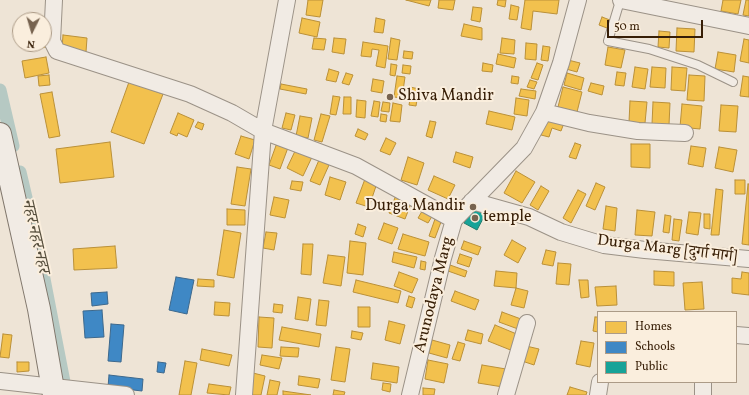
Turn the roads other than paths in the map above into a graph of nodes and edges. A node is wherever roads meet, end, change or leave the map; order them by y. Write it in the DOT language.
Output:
graph roads {
  1 [pos="54,0"];
  2 [pos="287,0"];
  3 [pos="578,0"];
  4 [pos="621,1"];
  5 [pos="749,26"];
  6 [pos="733,82"];
  7 [pos="544,112"];
  8 [pos="263,131"];
  9 [pos="685,133"];
  10 [pos="0,134"];
  11 [pos="472,201"];
  12 [pos="454,220"];
  13 [pos="749,259"];
  14 [pos="528,323"];
  15 [pos="737,335"];
  16 [pos="749,336"];
  17 [pos="0,381"];
  18 [pos="600,383"];
  19 [pos="703,383"];
  20 [pos="53,390"];
  21 [pos="126,395"];
  22 [pos="244,395"];
  23 [pos="410,395"];
  24 [pos="506,395"];
  25 [pos="598,395"];
  26 [pos="703,395"];
  1 -- 8 [label="street"];
  2 -- 8 [label="street"];
  3 -- 7 [label="street, Arunodaya Marg"];
  4 -- 5 [label="street"];
  4 -- 6 [label="lane"];
  7 -- 9 [label="street"];
  7 -- 11 [label="street, Arunodaya Marg"];
  8 -- 12 [label="street"];
  8 -- 22 [label="street"];
  10 -- 20 [label="street"];
  11 -- 12 [label="street, Arunodaya Marg"];
  11 -- 13 [label="street, Durga Marg [दुर्गा मार्ग]"];
  12 -- 23 [label="street, Arunodaya Marg"];
  14 -- 24 [label="street"];
  15 -- 16 [label="street"];
  17 -- 20 [label="street"];
  18 -- 25 [label="street"];
  19 -- 26 [label="street"];
  20 -- 21 [label="street"];
}
